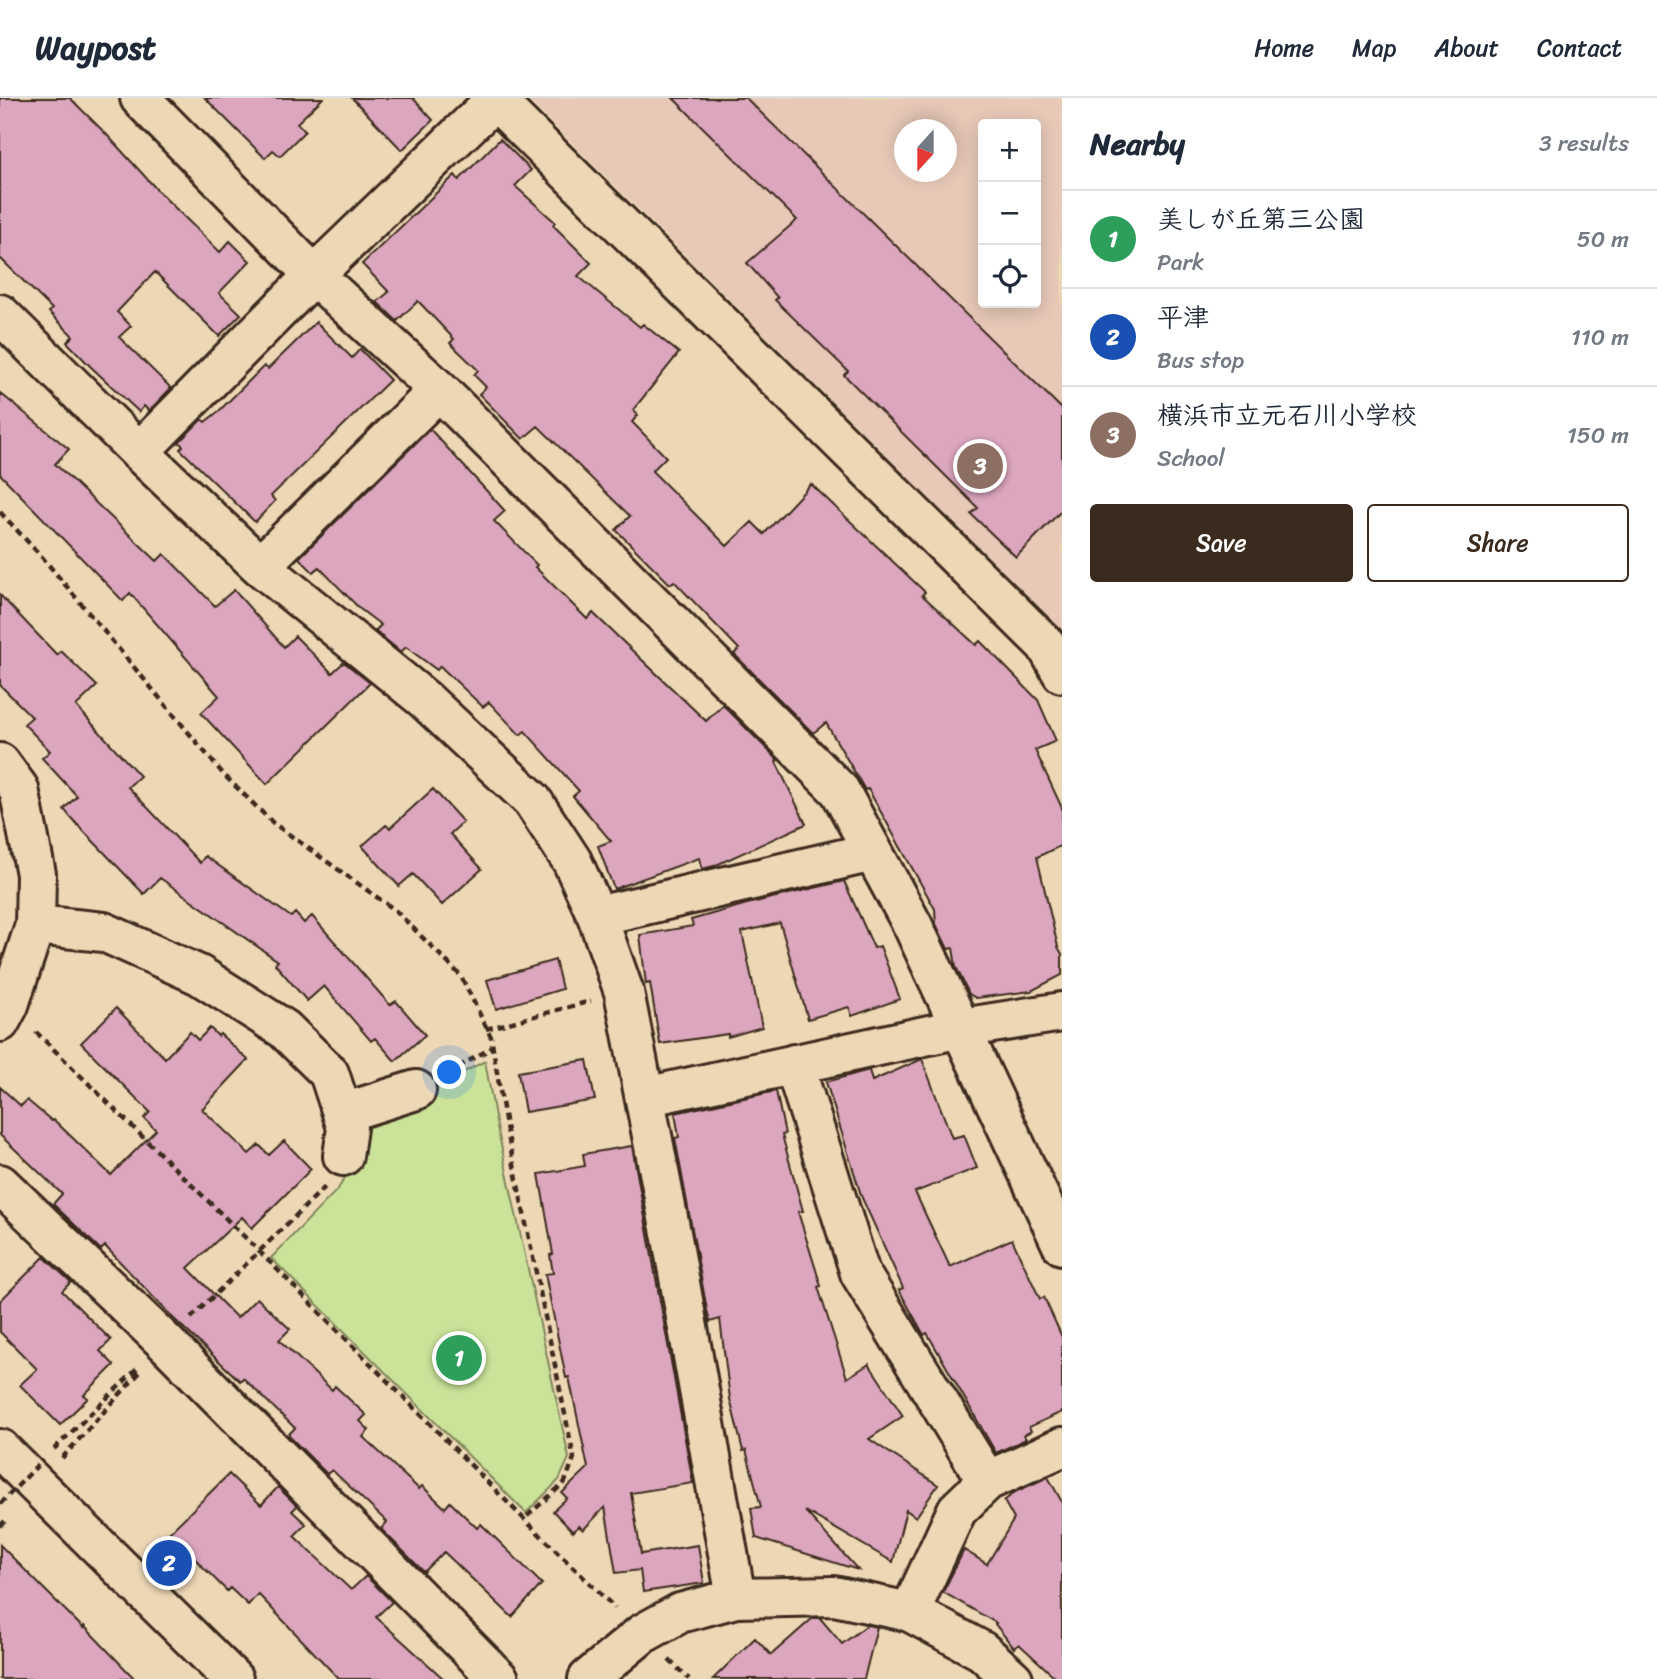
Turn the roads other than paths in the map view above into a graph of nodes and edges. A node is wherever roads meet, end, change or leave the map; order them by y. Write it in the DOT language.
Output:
graph roads {
  1 [pos="140,98"];
  2 [pos="495,99"];
  3 [pos="314,275"];
  4 [pos="0,314"];
  5 [pos="439,390"];
  6 [pos="139,452"];
  7 [pos="260,566"];
  8 [pos="1062,673"];
  9 [pos="0,763"];
  10 [pos="873,852"];
  11 [pos="597,916"];
  12 [pos="35,925"];
  13 [pos="1062,1012"];
  14 [pos="5,1014"];
  15 [pos="961,1028"];
  16 [pos="794,1064"];
  17 [pos="416,1090"];
  18 [pos="645,1097"];
  19 [pos="343,1113"];
  20 [pos="343,1156"];
  21 [pos="0,1184"];
  22 [pos="1062,1245"];
  23 [pos="1062,1447"];
  24 [pos="0,1449"];
  25 [pos="987,1481"];
  26 [pos="736,1598"];
  27 [pos="910,1612"];
  28 [pos="233,1679"];
  29 [pos="499,1679"];
  30 [pos="587,1679"];
  31 [pos="1013,1679"];
  1 -- 3 [label="street"];
  2 -- 3 [label="street"];
  2 -- 8 [label="street"];
  3 -- 5 [label="street"];
  3 -- 6 [label="street"];
  4 -- 6 [label="street"];
  5 -- 7 [label="street"];
  5 -- 10 [label="street"];
  6 -- 7 [label="street"];
  7 -- 11 [label="street"];
  9 -- 12 [label="street"];
  10 -- 11 [label="street"];
  10 -- 15 [label="street"];
  11 -- 18 [label="street"];
  12 -- 14 [label="street"];
  12 -- 19 [label="street"];
  13 -- 15 [label="street"];
  15 -- 16 [label="street"];
  15 -- 22 [label="street"];
  16 -- 18 [label="street"];
  16 -- 25 [label="street"];
  17 -- 19 [label="street"];
  18 -- 26 [label="street"];
  19 -- 20 [label="street"];
  21 -- 29 [label="street"];
  23 -- 25 [label="street"];
  24 -- 28 [label="street"];
  25 -- 27 [label="street"];
  26 -- 27 [label="street"];
  26 -- 30 [label="street"];
  27 -- 31 [label="street"];
}
